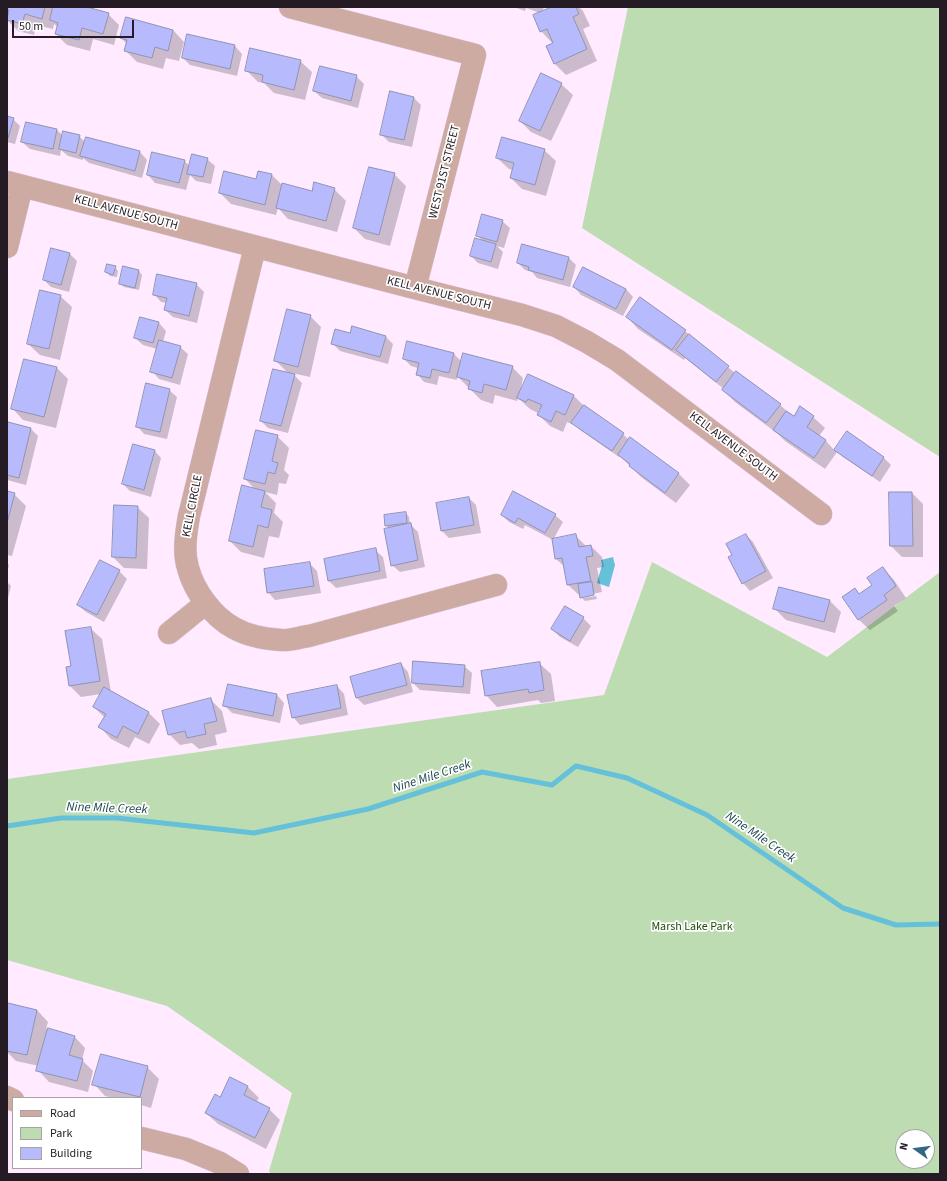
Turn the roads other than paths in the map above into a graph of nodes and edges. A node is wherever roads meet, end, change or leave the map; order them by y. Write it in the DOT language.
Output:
graph roads {
  1 [pos="290,7"];
  2 [pos="14,184"];
  3 [pos="7,247"];
  4 [pos="255,247"];
  5 [pos="416,288"];
  6 [pos="821,514"];
  7 [pos="496,585"];
  8 [pos="206,603"];
  9 [pos="169,633"];
  10 [pos="142,1138"];
  11 [pos="238,1174"];
  1 -- 5 [label="street, WEST 91ST STREET"];
  2 -- 3 [label="street"];
  2 -- 4 [label="street, KELL AVENUE SOUTH"];
  4 -- 5 [label="street, KELL AVENUE SOUTH"];
  4 -- 8 [label="street, KELL CIRCLE"];
  5 -- 6 [label="street, KELL AVENUE SOUTH"];
  7 -- 8 [label="street, KELL CIRCLE"];
  8 -- 9 [label="street"];
  10 -- 11 [label="street"];
}
